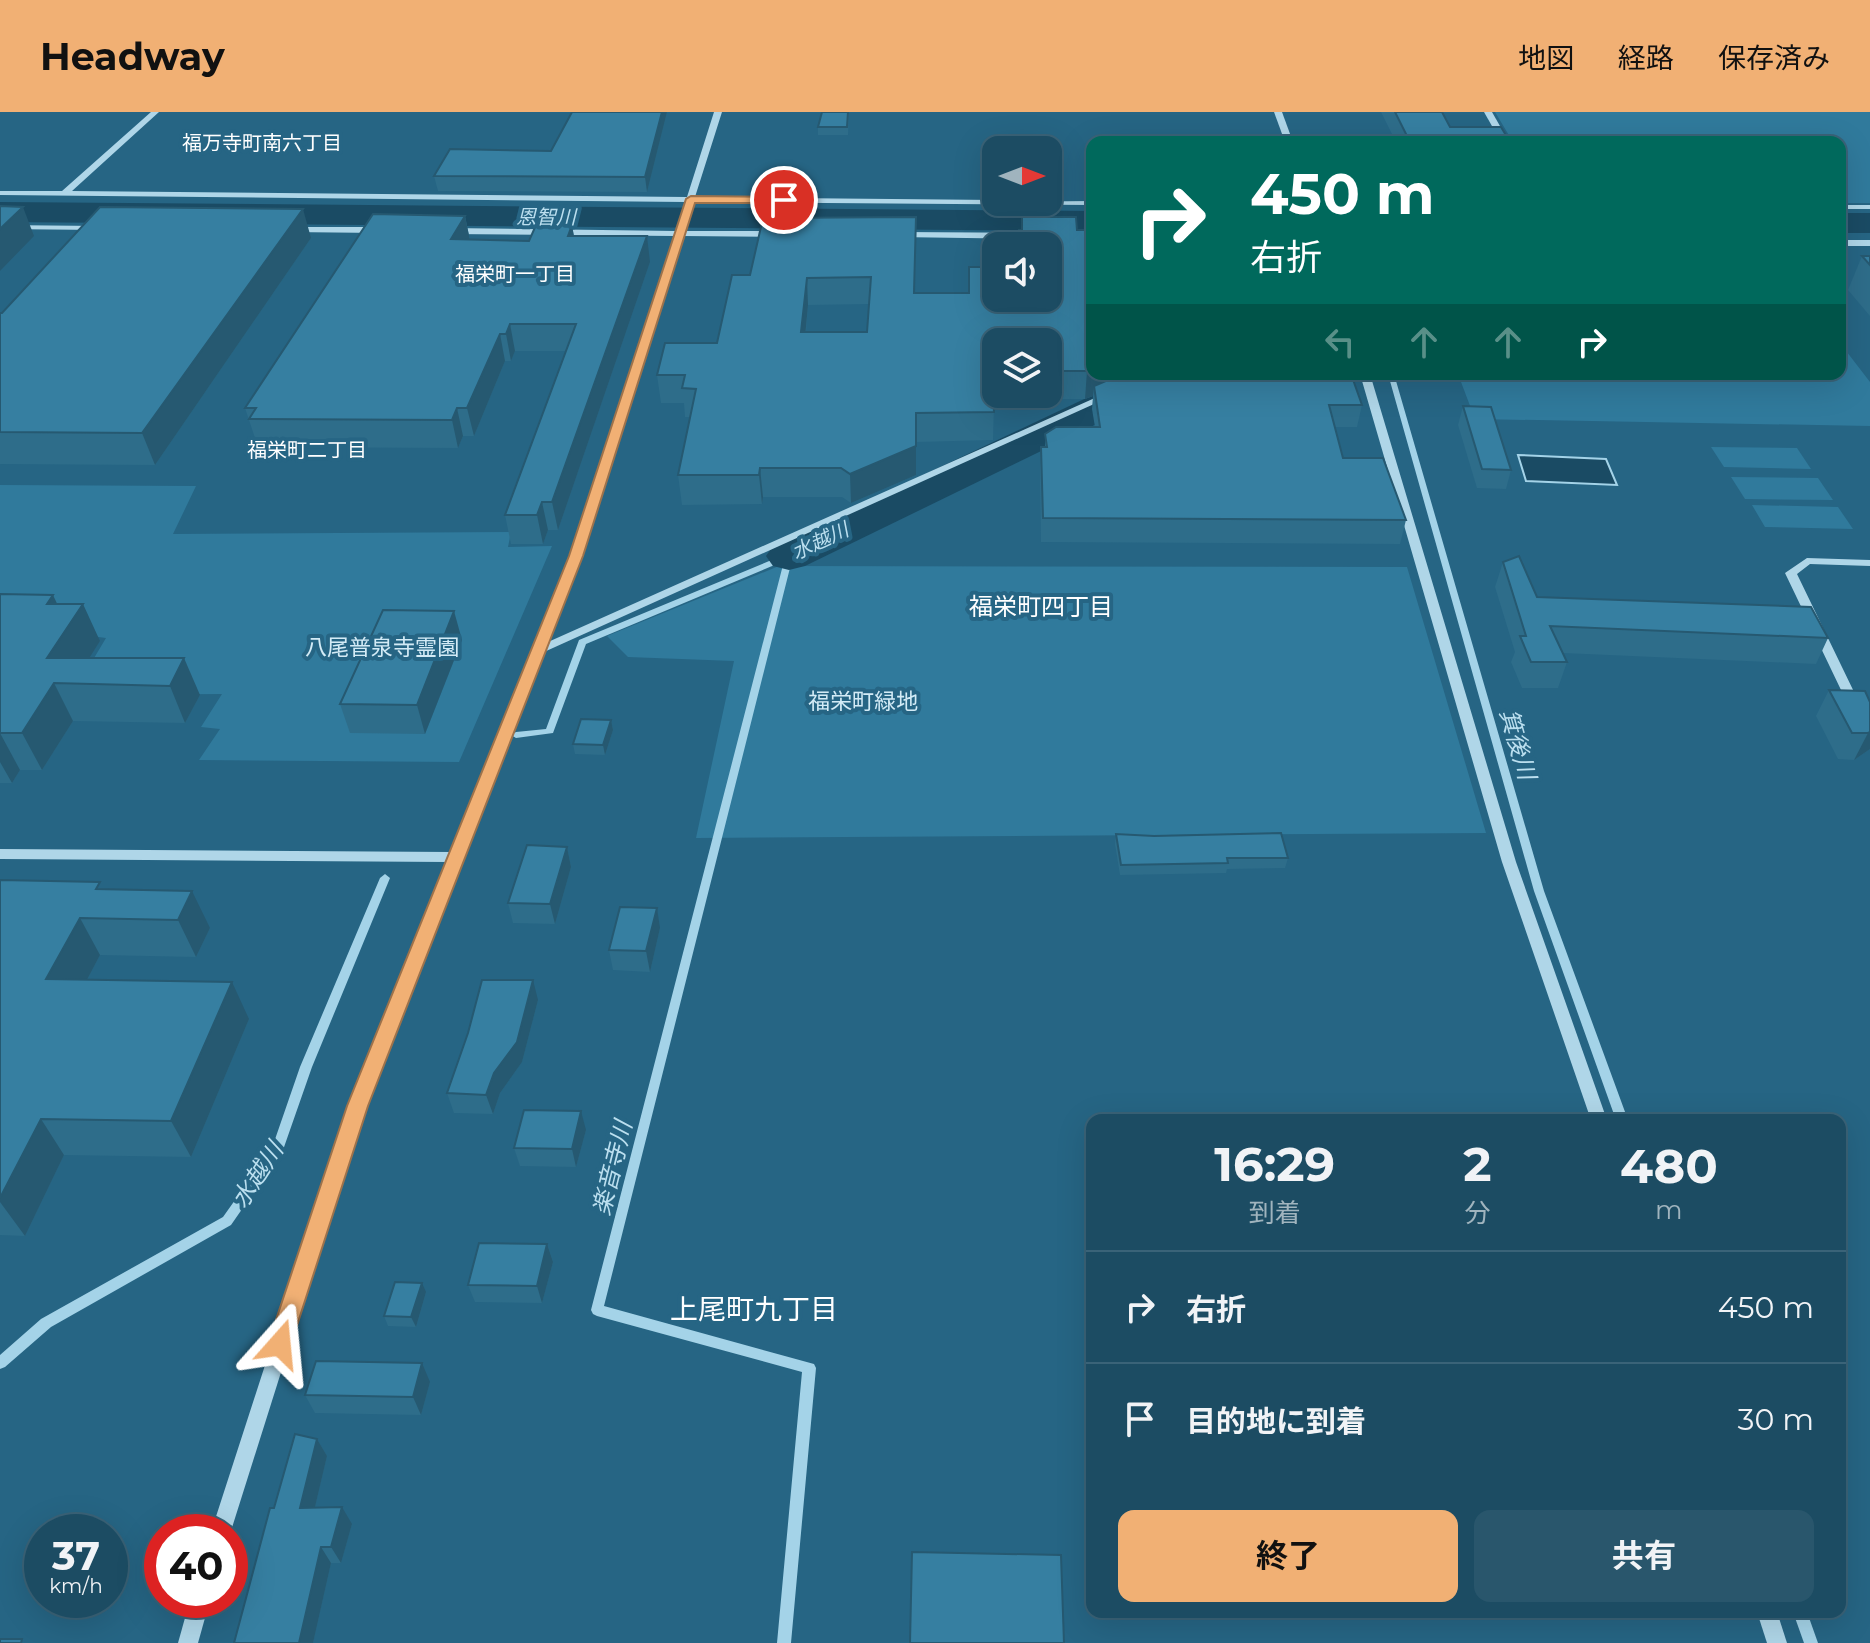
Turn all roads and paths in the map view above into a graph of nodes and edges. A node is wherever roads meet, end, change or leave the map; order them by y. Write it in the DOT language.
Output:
graph roads {
  1 [pos="155,112"];
  2 [pos="718,112"];
  3 [pos="1278,112"];
  4 [pos="1488,112"];
  5 [pos="1287,136"];
  6 [pos="1502,136"];
  7 [pos="0,193"];
  8 [pos="64,194"];
  9 [pos="690,201"];
  10 [pos="1086,203"];
  11 [pos="1846,207"];
  12 [pos="1870,207"];
  13 [pos="0,227"];
  14 [pos="111,228"];
  15 [pos="285,230"];
  16 [pos="681,230"];
  17 [pos="396,231"];
  18 [pos="443,231"];
  19 [pos="790,234"];
  20 [pos="884,235"];
  21 [pos="982,236"];
  22 [pos="1846,243"];
  23 [pos="1870,243"];
  24 [pos="1367,380"];
  25 [pos="1116,392"];
  26 [pos="1870,563"];
  27 [pos="539,650"];
  28 [pos="1870,738"];
  29 [pos="0,854"];
  30 [pos="458,857"];
  31 [pos="1597,1114"];
  32 [pos="227,1514"];
  33 [pos="195,1618"];
  34 [pos="1769,1618"];
  35 [pos="188,1643"];
  36 [pos="1777,1643"];
  1 -- 8 [label="street"];
  2 -- 9 [label="street"];
  3 -- 5 [label="street"];
  4 -- 6 [label="street"];
  7 -- 8 [label="street"];
  8 -- 9 [label="street"];
  9 -- 10 [label="street"];
  9 -- 16 [label="street"];
  11 -- 12 [label="street"];
  13 -- 14 [label="street"];
  15 -- 17 [label="street"];
  16 -- 18 [label="street"];
  16 -- 19 [label="street"];
  16 -- 27 [label="street"];
  20 -- 21 [label="street"];
  22 -- 23 [label="street"];
  24 -- 31 [label="street"];
  25 -- 27 [label="street"];
  26 -- 28 [label="street"];
  27 -- 30 [label="street"];
  29 -- 30 [label="street"];
  30 -- 32 [label="street"];
  33 -- 35 [label="street"];
  34 -- 36 [label="street"];
}
